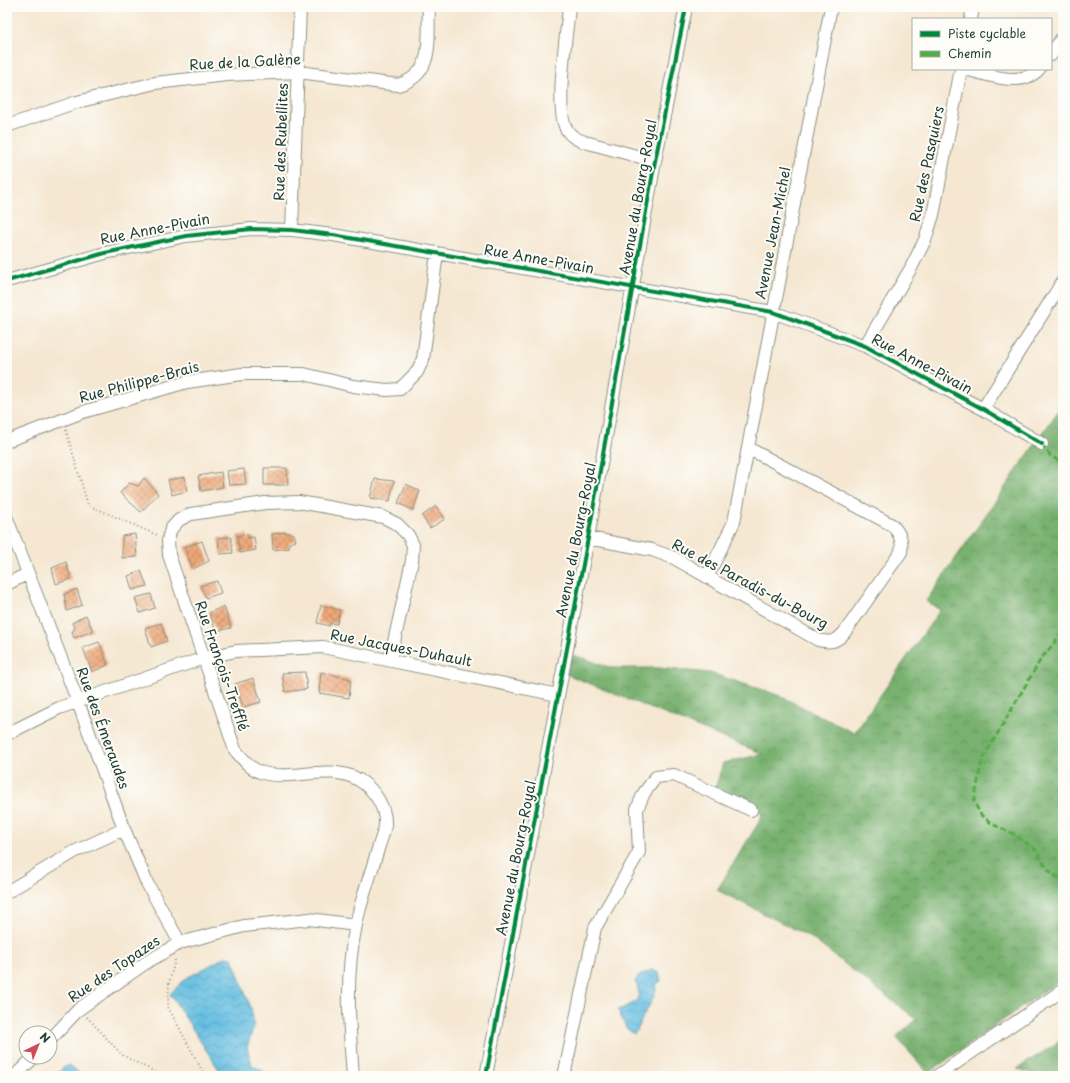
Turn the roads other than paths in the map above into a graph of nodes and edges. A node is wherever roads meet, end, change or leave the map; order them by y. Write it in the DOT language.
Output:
graph roads {
  1 [pos="300,7"];
  2 [pos="429,7"];
  3 [pos="569,7"];
  4 [pos="686,7"];
  5 [pos="831,7"];
  6 [pos="973,7"];
  7 [pos="970,18"];
  8 [pos="1063,36"];
  9 [pos="1052,53"];
  10 [pos="963,70"];
  11 [pos="967,70"];
  12 [pos="1037,70"];
  13 [pos="298,72"];
  14 [pos="7,126"];
  15 [pos="655,161"];
  16 [pos="292,230"];
  17 [pos="437,253"];
  18 [pos="7,281"];
  19 [pos="1063,281"];
  20 [pos="633,287"];
  21 [pos="773,312"];
  22 [pos="865,346"];
  23 [pos="983,409"];
  24 [pos="7,441"];
  25 [pos="1042,444"];
  26 [pos="748,448"];
  27 [pos="7,519"];
  28 [pos="588,538"];
  29 [pos="27,574"];
  30 [pos="706,577"];
  31 [pos="7,584"];
  32 [pos="204,658"];
  33 [pos="390,660"];
  34 [pos="558,696"];
  35 [pos="78,702"];
  36 [pos="7,734"];
  37 [pos="751,810"];
  38 [pos="124,829"];
  39 [pos="7,892"];
  40 [pos="356,925"];
  41 [pos="180,943"];
  42 [pos="1063,990"];
  43 [pos="58,1031"];
  44 [pos="26,1065"];
  45 [pos="15,1076"];
  46 [pos="353,1076"];
  47 [pos="486,1076"];
  48 [pos="564,1076"];
  49 [pos="937,1076"];
  1 -- 13 [label="street, Rue des Rubellites"];
  2 -- 13 [label="street, Rue de la Galène"];
  3 -- 15 [label="street"];
  4 -- 15 [label="street, Avenue du Bourg-Royal"];
  5 -- 21 [label="street, Avenue Jean-Michel"];
  6 -- 7 [label="street"];
  8 -- 9 [label="street"];
  10 -- 22 [label="street, Rue des Pasquiers"];
  11 -- 12 [label="street"];
  13 -- 14 [label="street, Rue de la Galène"];
  13 -- 16 [label="street, Rue des Rubellites"];
  15 -- 20 [label="street, Avenue du Bourg-Royal"];
  16 -- 17 [label="street, Rue Anne-Pivain"];
  16 -- 18 [label="street, Rue Anne-Pivain"];
  17 -- 20 [label="street, Rue Anne-Pivain"];
  17 -- 24 [label="street, Rue Philippe-Brais"];
  19 -- 23 [label="street"];
  20 -- 21 [label="street, Rue Anne-Pivain"];
  20 -- 28 [label="street, Avenue du Bourg-Royal"];
  21 -- 22 [label="street, Rue Anne-Pivain"];
  21 -- 26 [label="street, Avenue Jean-Michel"];
  22 -- 23 [label="street, Rue Anne-Pivain"];
  23 -- 25 [label="street, Rue Anne-Pivain"];
  26 -- 30 [label="street, Avenue Jean-Michel"];
  26 -- 30 [label="street, Rue des Paradis-du-Bourg"];
  27 -- 29 [label="street, Rue des Émeraudes"];
  28 -- 30 [label="street, Rue des Paradis-du-Bourg"];
  28 -- 34 [label="street, Avenue du Bourg-Royal"];
  29 -- 31 [label="street"];
  29 -- 35 [label="street, Rue des Émeraudes"];
  32 -- 33 [label="street, Rue Jacques-Duhault"];
  32 -- 33 [label="street, Rue François-Trefflé"];
  32 -- 35 [label="street, Rue Jacques-Duhault"];
  32 -- 40 [label="street, Rue François-Trefflé"];
  33 -- 34 [label="street, Rue Jacques-Duhault"];
  34 -- 47 [label="street, Avenue du Bourg-Royal"];
  35 -- 36 [label="street, Rue Jacques-Duhault"];
  35 -- 38 [label="street, Rue des Émeraudes"];
  37 -- 48 [label="street"];
  38 -- 39 [label="street"];
  38 -- 41 [label="street, Rue des Émeraudes"];
  40 -- 41 [label="street, Rue des Topazes"];
  40 -- 46 [label="street, Rue François-Trefflé"];
  41 -- 43 [label="street, Rue des Topazes"];
  42 -- 49 [label="street"];
  44 -- 45 [label="street"];
}
